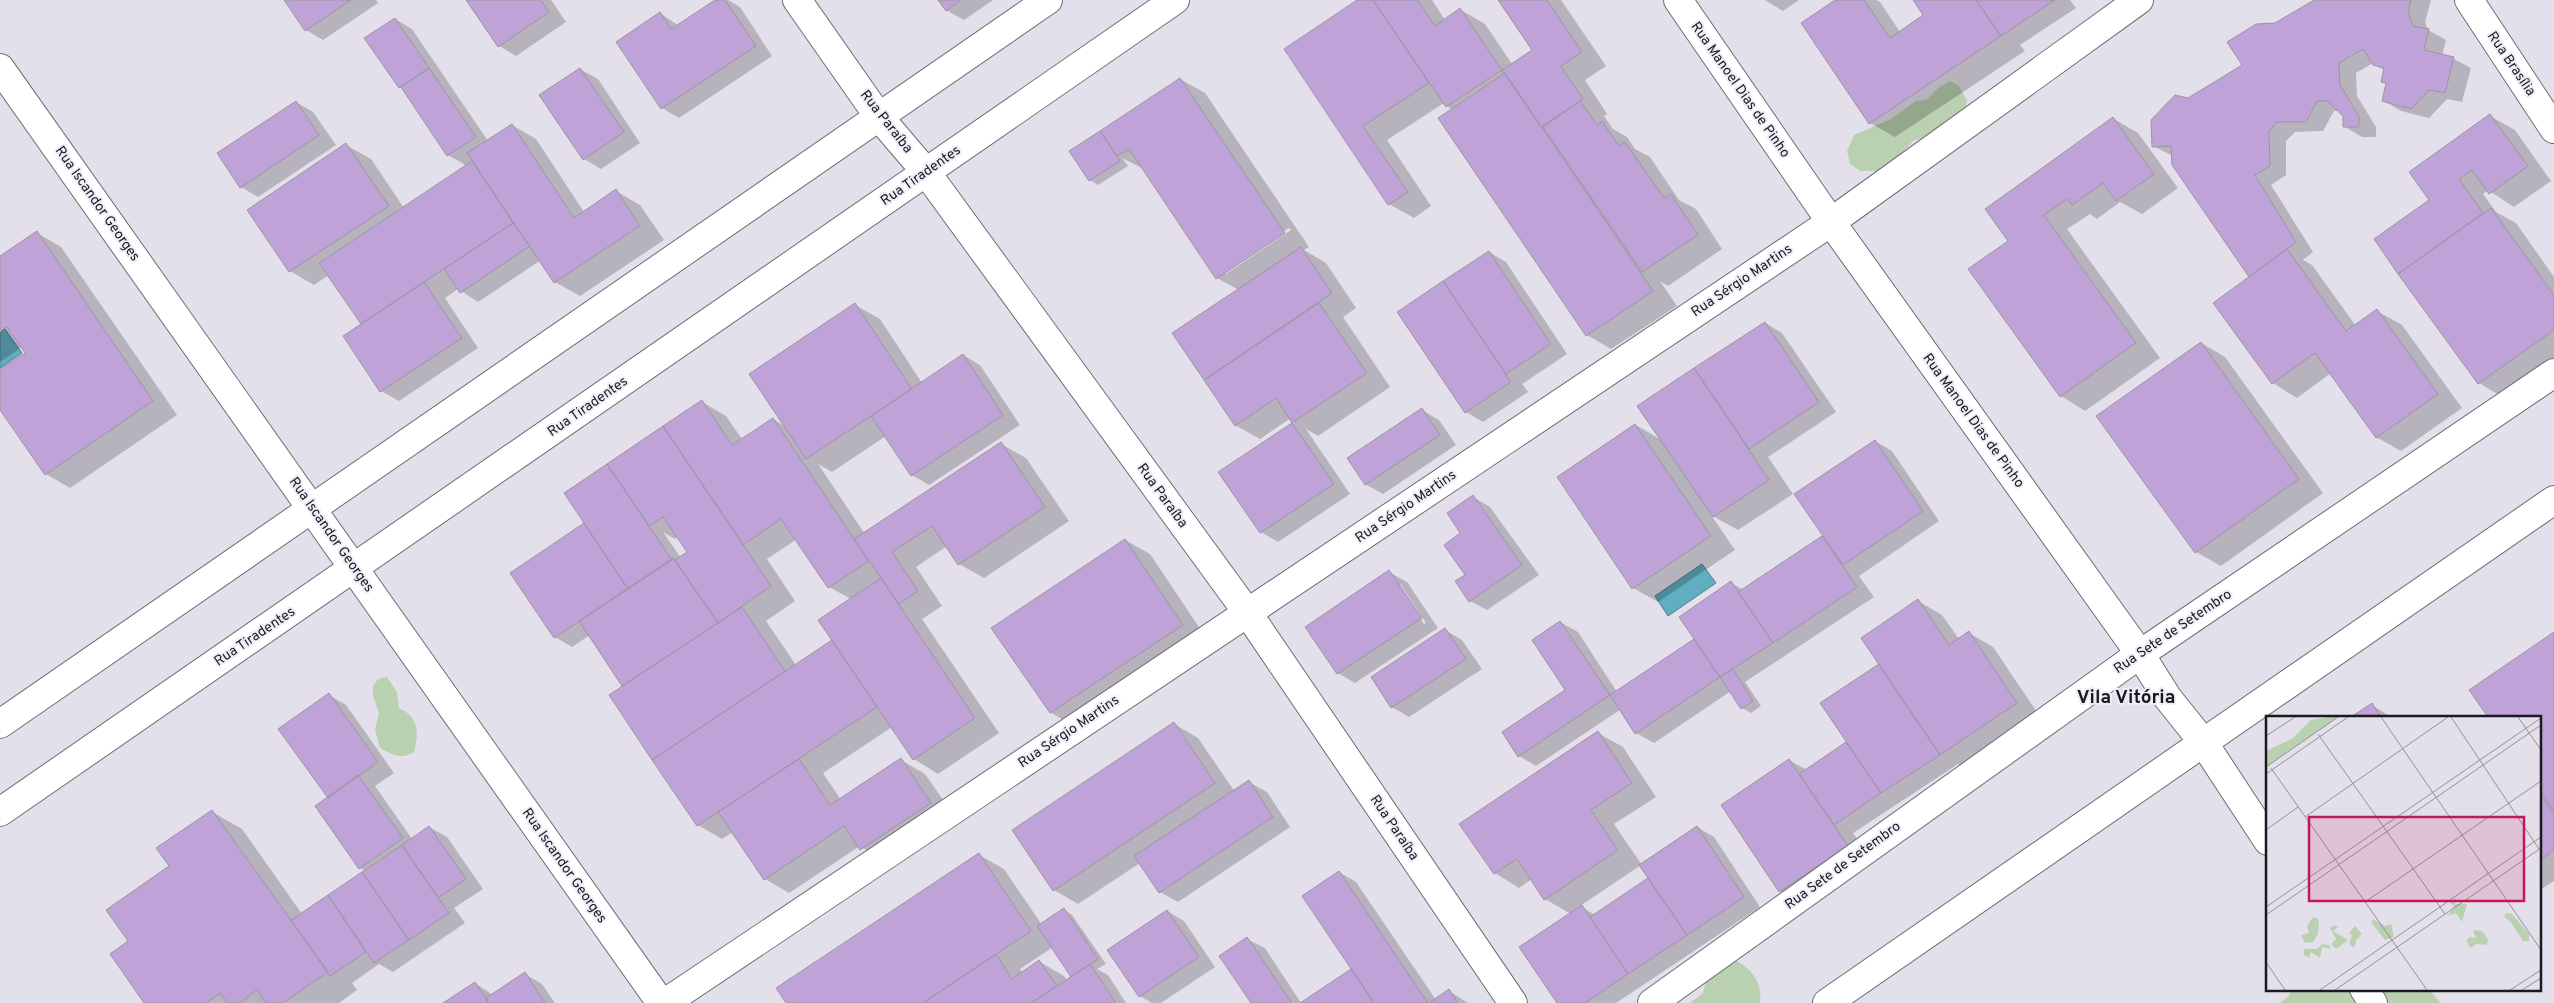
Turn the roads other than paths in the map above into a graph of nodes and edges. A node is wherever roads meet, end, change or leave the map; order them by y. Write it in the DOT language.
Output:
graph roads {
  1 [pos="797,0"];
  2 [pos="1048,0"];
  3 [pos="1174,0"];
  4 [pos="1678,0"];
  5 [pos="2139,0"];
  6 [pos="2468,0"];
  7 [pos="0,68"];
  8 [pos="879,117"];
  9 [pos="2554,129"];
  10 [pos="926,172"];
  11 [pos="1831,222"];
  12 [pos="2554,374"];
  13 [pos="2554,500"];
  14 [pos="313,508"];
  15 [pos="355,568"];
  16 [pos="1247,612"];
  17 [pos="2140,654"];
  18 [pos="0,724"];
  19 [pos="2203,742"];
  20 [pos="0,812"];
  21 [pos="2266,838"];
  22 [pos="2365,990"];
  23 [pos="661,1003"];
  24 [pos="665,1003"];
  25 [pos="1513,1003"];
  26 [pos="1652,1003"];
  27 [pos="1827,1003"];
  28 [pos="2373,1003"];
  1 -- 8 [label="street, Rua Paraíba"];
  2 -- 8 [label="street"];
  3 -- 10 [label="street, Rua Tiradentes"];
  4 -- 11 [label="street, Rua Manoel Dias de Pinho"];
  5 -- 11 [label="street, Rua Sérgio Martins"];
  6 -- 9 [label="street, Rua Brasília"];
  7 -- 14 [label="street, Rua Iscandor Georges"];
  8 -- 10 [label="street, Rua Paraíba"];
  8 -- 14 [label="street"];
  10 -- 15 [label="street, Rua Tiradentes"];
  10 -- 16 [label="street, Rua Paraíba"];
  11 -- 16 [label="street, Rua Sérgio Martins"];
  11 -- 17 [label="street, Rua Manoel Dias de Pinho"];
  12 -- 17 [label="street, Rua Sete de Setembro"];
  13 -- 19 [label="street"];
  14 -- 15 [label="street, Rua Iscandor Georges"];
  14 -- 18 [label="street"];
  15 -- 20 [label="street, Rua Tiradentes"];
  15 -- 23 [label="street, Rua Iscandor Georges"];
  16 -- 24 [label="street, Rua Sérgio Martins"];
  16 -- 25 [label="street, Rua Paraíba"];
  17 -- 19 [label="street, Rua Manoel Dias de Pinho"];
  17 -- 26 [label="street, Rua Sete de Setembro"];
  19 -- 21 [label="street, Rua Manoel Dias de Pinho"];
  19 -- 27 [label="street"];
  22 -- 28 [label="street"];
}
